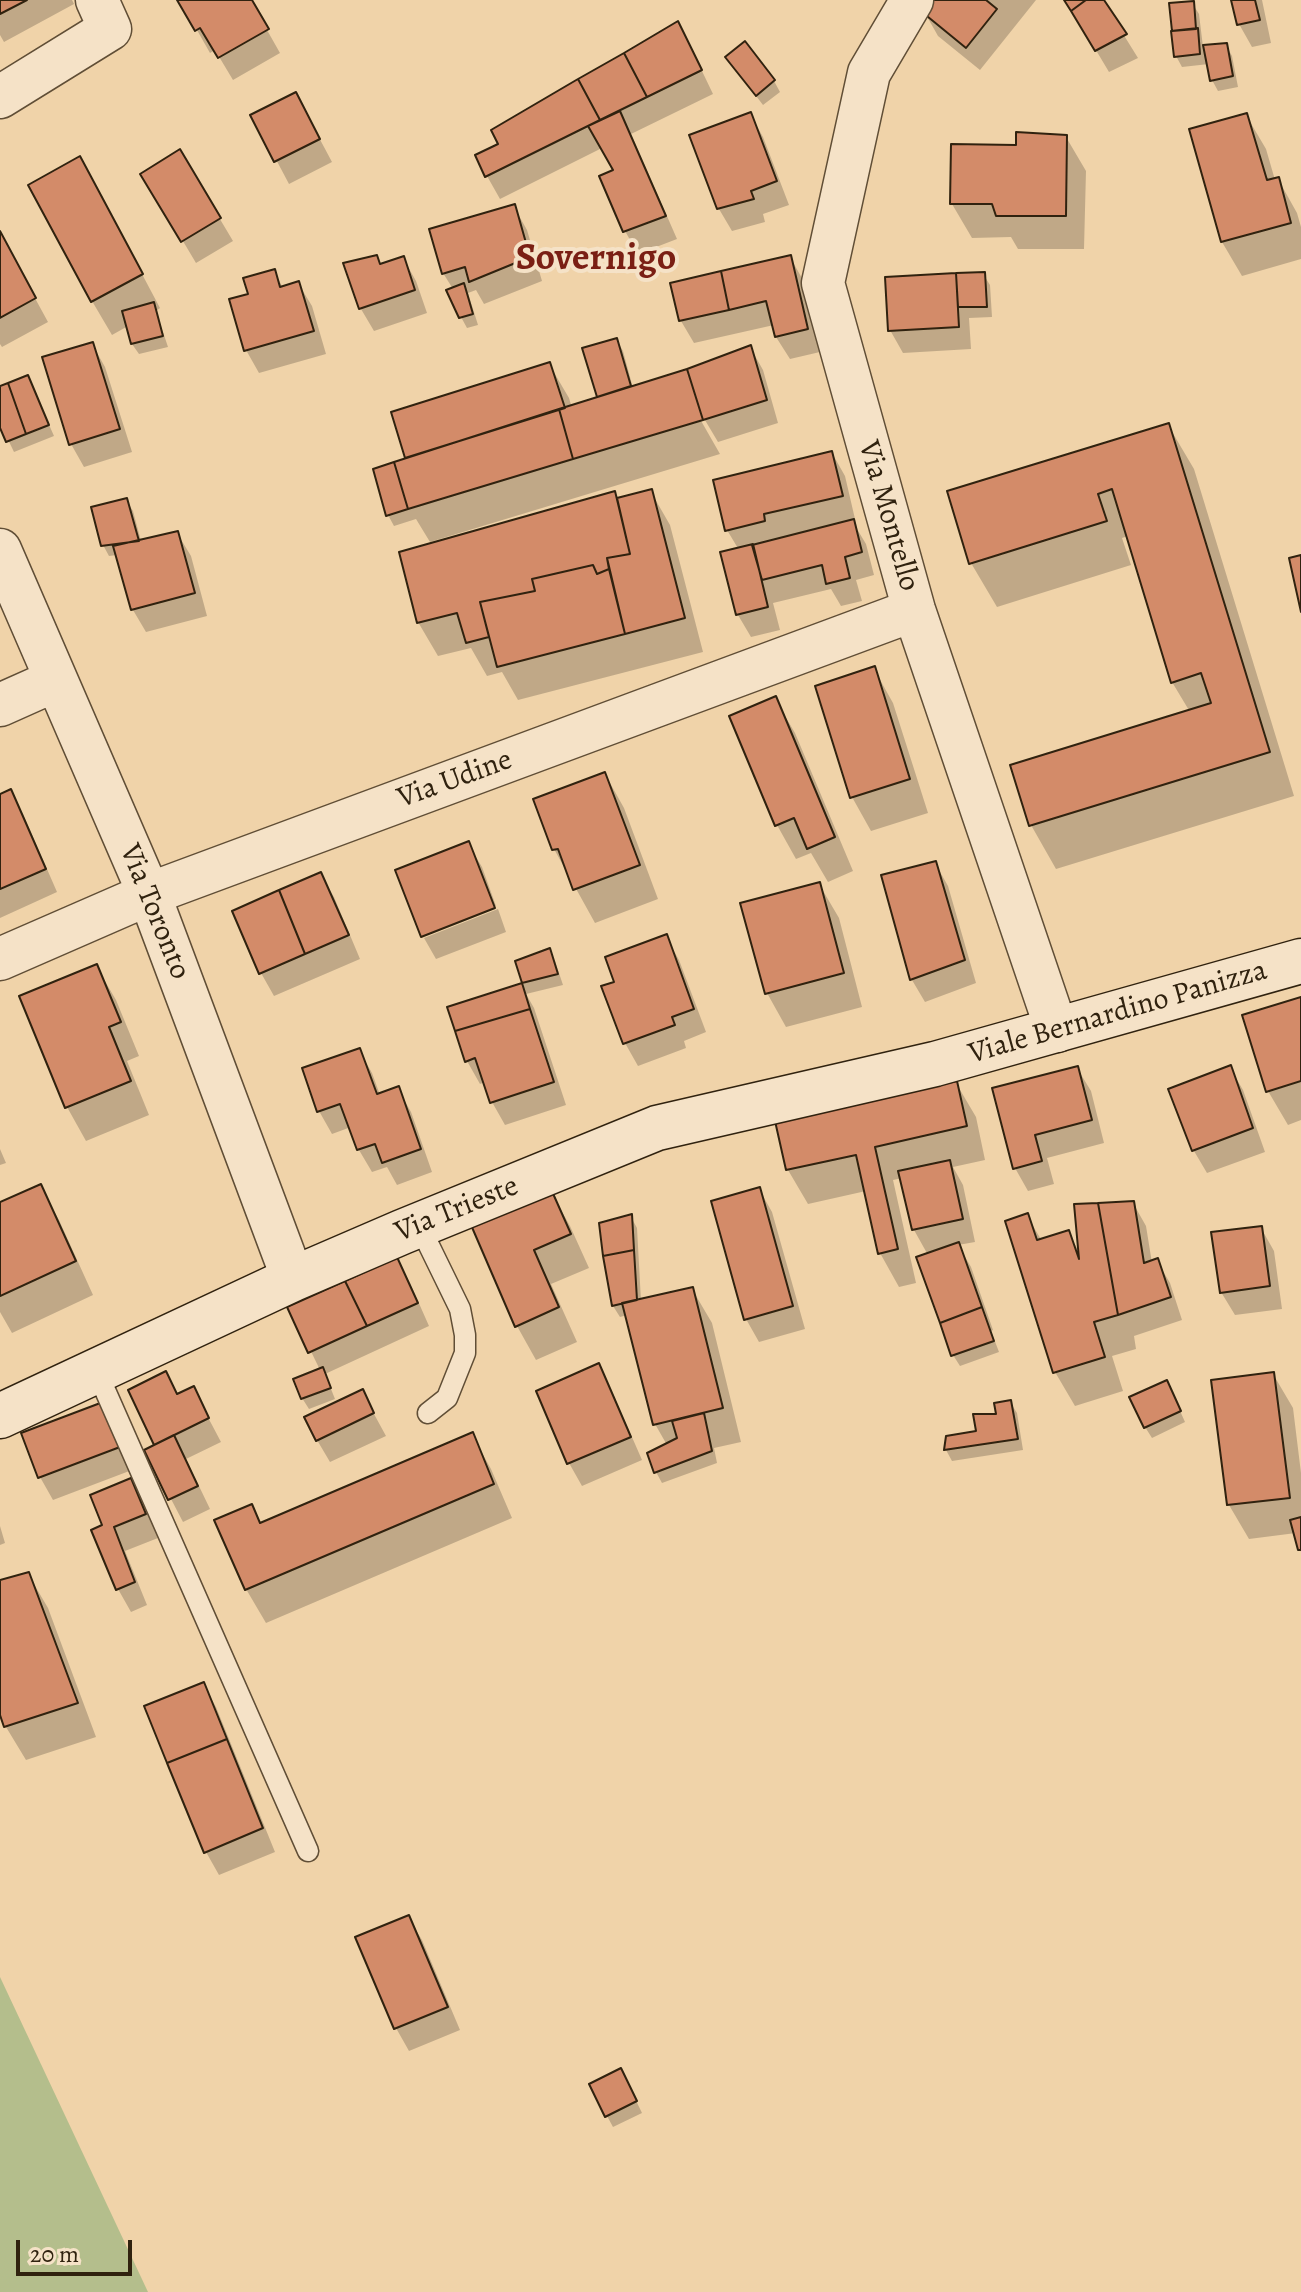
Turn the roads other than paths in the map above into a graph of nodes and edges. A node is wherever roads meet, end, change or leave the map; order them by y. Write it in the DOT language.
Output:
graph roads {
  1 [pos="97,0"];
  2 [pos="912,0"];
  3 [pos="0,97"];
  4 [pos="0,550"];
  5 [pos="914,610"];
  6 [pos="56,680"];
  7 [pos="0,705"];
  8 [pos="149,894"];
  9 [pos="0,959"];
  10 [pos="1301,961"];
  11 [pos="1057,1031"];
  12 [pos="935,1064"];
  13 [pos="419,1225"];
  14 [pos="293,1279"];
  15 [pos="97,1372"];
  16 [pos="428,1413"];
  17 [pos="0,1416"];
  18 [pos="308,1851"];
  1 -- 3 [label="street"];
  2 -- 5 [label="street, Via Montello"];
  4 -- 6 [label="street, Via Toronto"];
  5 -- 8 [label="street, Via Udine"];
  5 -- 11 [label="street, Via Montello"];
  6 -- 7 [label="street"];
  6 -- 8 [label="street, Via Toronto"];
  8 -- 9 [label="street, Via Udine"];
  8 -- 14 [label="street, Via Toronto"];
  10 -- 11 [label="street, Viale Bernardino Panizza"];
  11 -- 12 [label="street, Viale Bernardino Panizza"];
  12 -- 13 [label="street, Via Trieste"];
  13 -- 14 [label="street, Via Trieste"];
  13 -- 16 [label="lane"];
  14 -- 15 [label="street, Via Trieste"];
  15 -- 17 [label="street, Via Trieste"];
  15 -- 18 [label="lane"];
}
